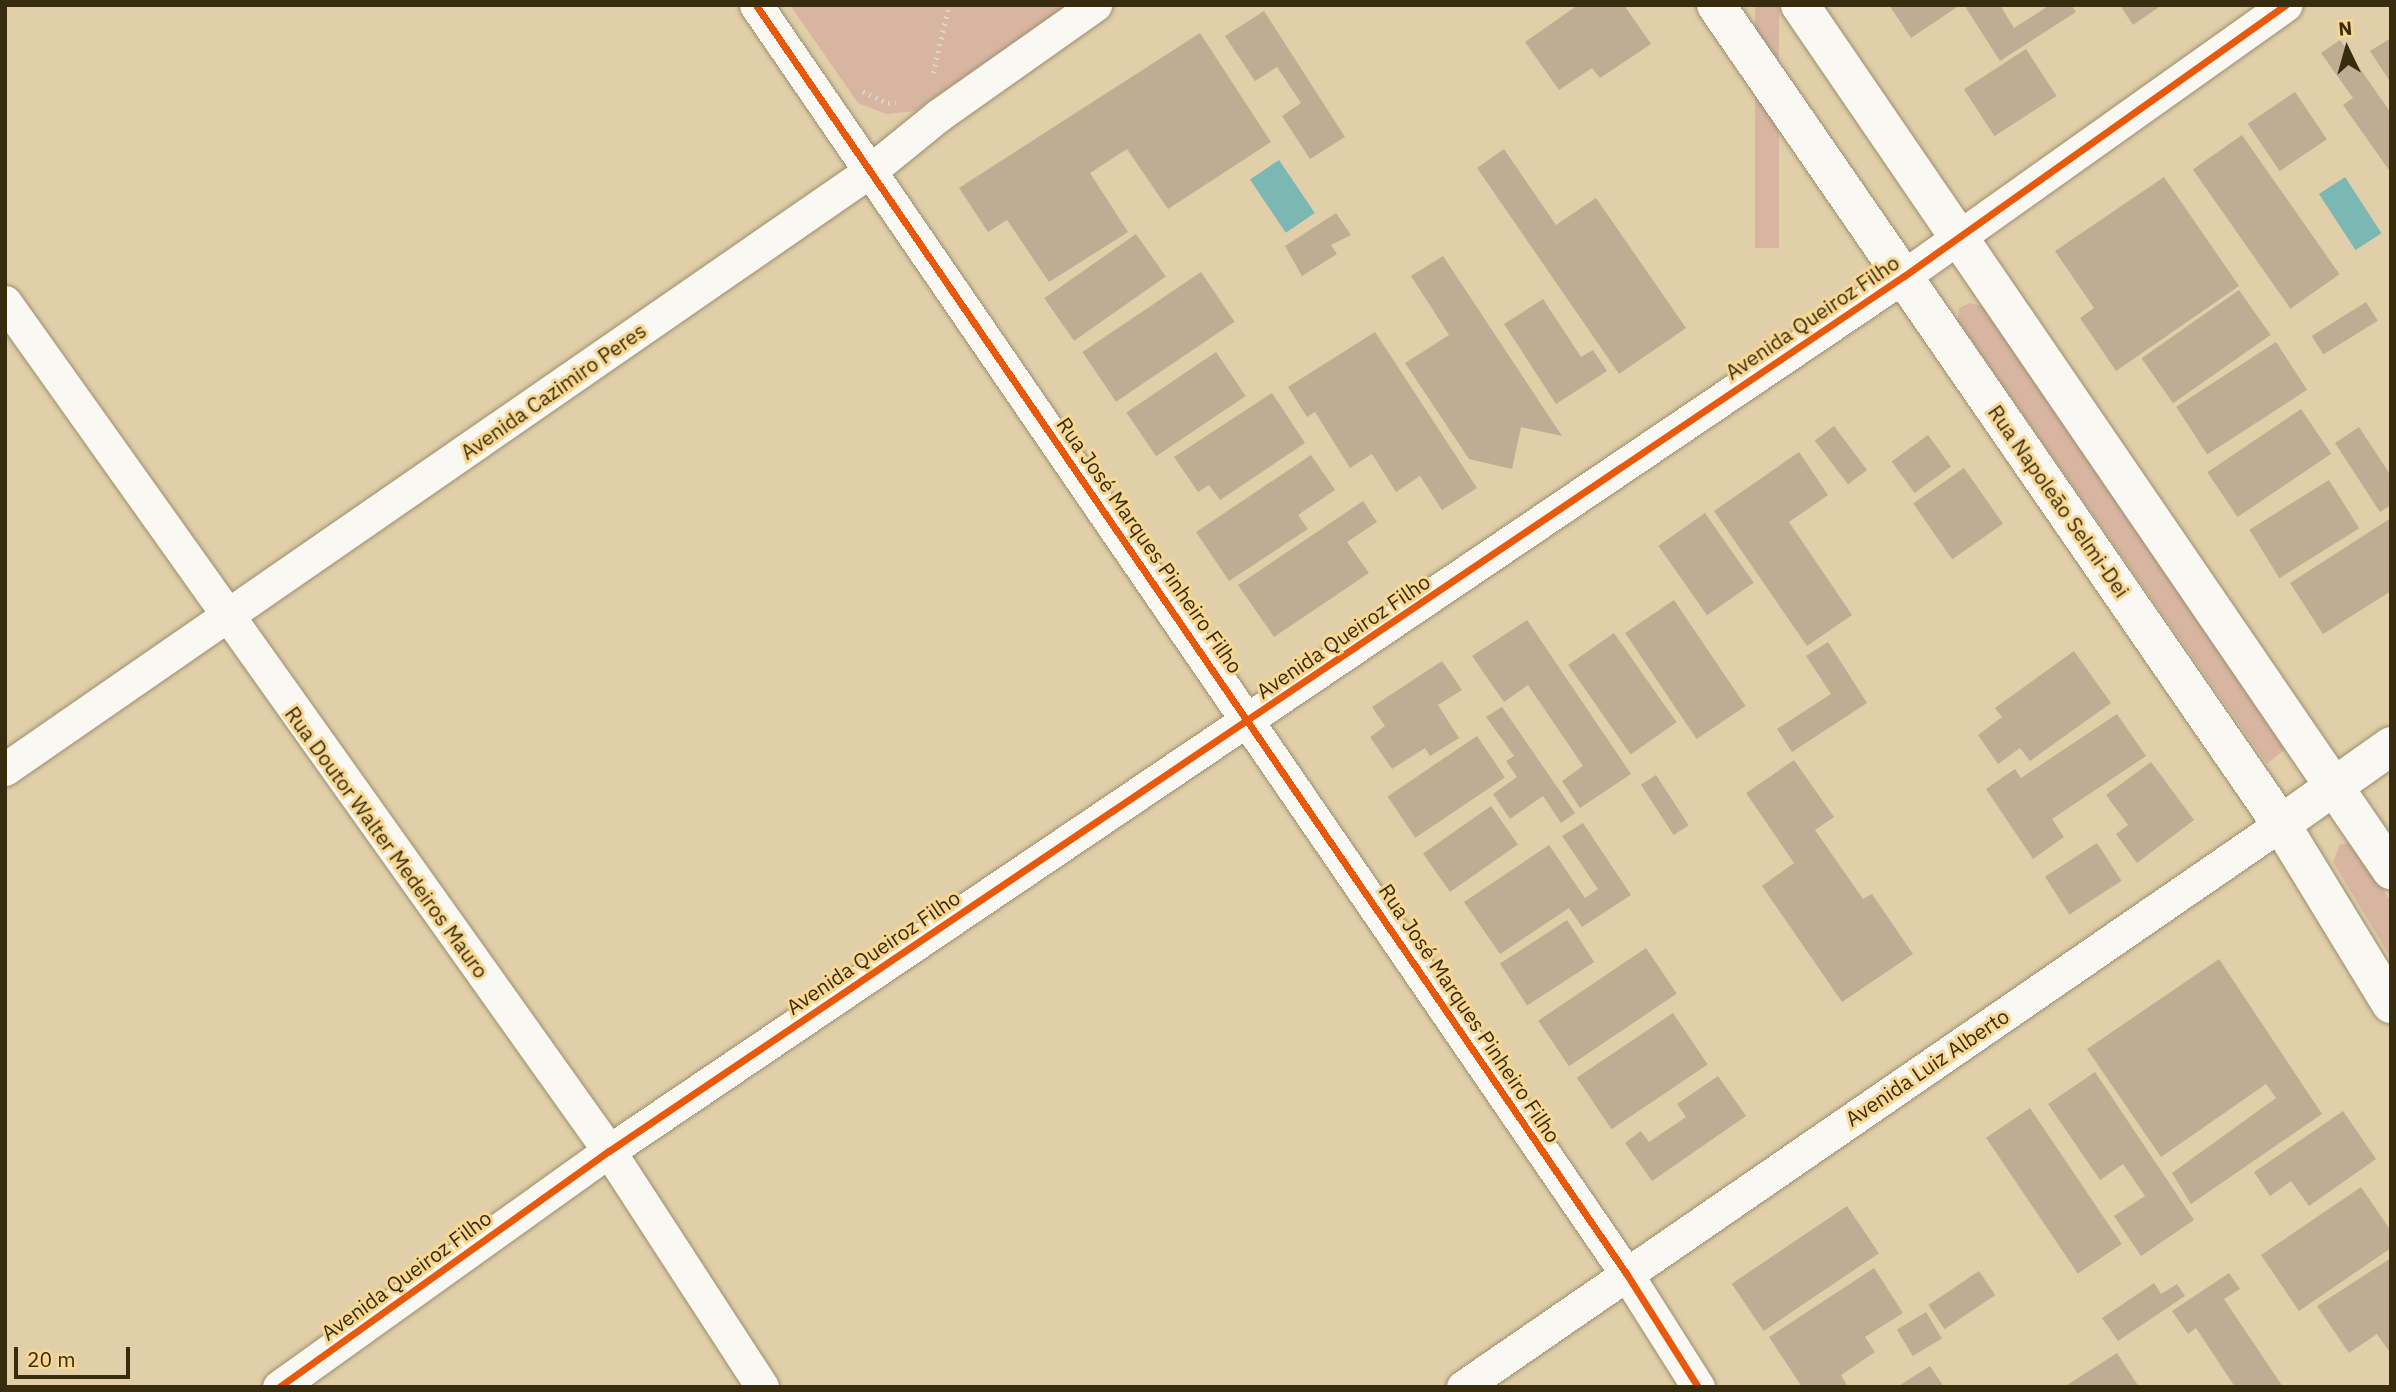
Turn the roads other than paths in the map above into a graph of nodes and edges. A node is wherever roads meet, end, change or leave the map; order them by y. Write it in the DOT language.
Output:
graph roads {
  1 [pos="756,5"];
  2 [pos="1095,5"];
  3 [pos="1716,5"];
  4 [pos="1800,5"];
  5 [pos="2286,5"];
  6 [pos="870,171"];
  7 [pos="1959,237"];
  8 [pos="1904,276"];
  9 [pos="5,302"];
  10 [pos="226,618"];
  11 [pos="1250,721"];
  12 [pos="2391,746"];
  13 [pos="5,769"];
  14 [pos="2336,785"];
  15 [pos="2281,824"];
  16 [pos="2391,870"];
  17 [pos="2391,1004"];
  18 [pos="609,1151"];
  19 [pos="1626,1273"];
  20 [pos="279,1387"];
  21 [pos="762,1387"];
  22 [pos="1463,1387"];
  23 [pos="1698,1387"];
  1 -- 6 [label="street, Rua José Marques Pinheiro Filho"];
  2 -- 6 [label="street, Avenida Cazimiro Peres"];
  3 -- 8 [label="main road, Rua Napoleão Selmi-Dei"];
  4 -- 7 [label="main road"];
  5 -- 7 [label="street, Avenida Queiroz Filho"];
  6 -- 10 [label="street, Avenida Cazimiro Peres"];
  6 -- 11 [label="street, Rua José Marques Pinheiro Filho"];
  7 -- 8 [label="street, Avenida Queiroz Filho"];
  7 -- 14 [label="main road"];
  8 -- 11 [label="street, Avenida Queiroz Filho"];
  8 -- 15 [label="main road, Rua Napoleão Selmi-Dei"];
  9 -- 10 [label="street, Rua Doutor Walter Medeiros Mauro"];
  10 -- 13 [label="street, Avenida Cazimiro Peres"];
  10 -- 18 [label="street, Rua Doutor Walter Medeiros Mauro"];
  11 -- 18 [label="street, Avenida Queiroz Filho"];
  11 -- 19 [label="street, Rua José Marques Pinheiro Filho"];
  12 -- 14 [label="main road, Avenida Luiz Alberto"];
  14 -- 15 [label="main road, Avenida Luiz Alberto"];
  14 -- 16 [label="main road"];
  15 -- 17 [label="main road, Rua Napoleão Selmi-Dei"];
  15 -- 19 [label="street, Avenida Luiz Alberto"];
  18 -- 20 [label="street, Avenida Queiroz Filho"];
  18 -- 21 [label="street, Rua Doutor Walter Medeiros Mauro"];
  19 -- 22 [label="street, Avenida Luiz Alberto"];
  19 -- 23 [label="street, Rua José Marques Pinheiro Filho"];
}
